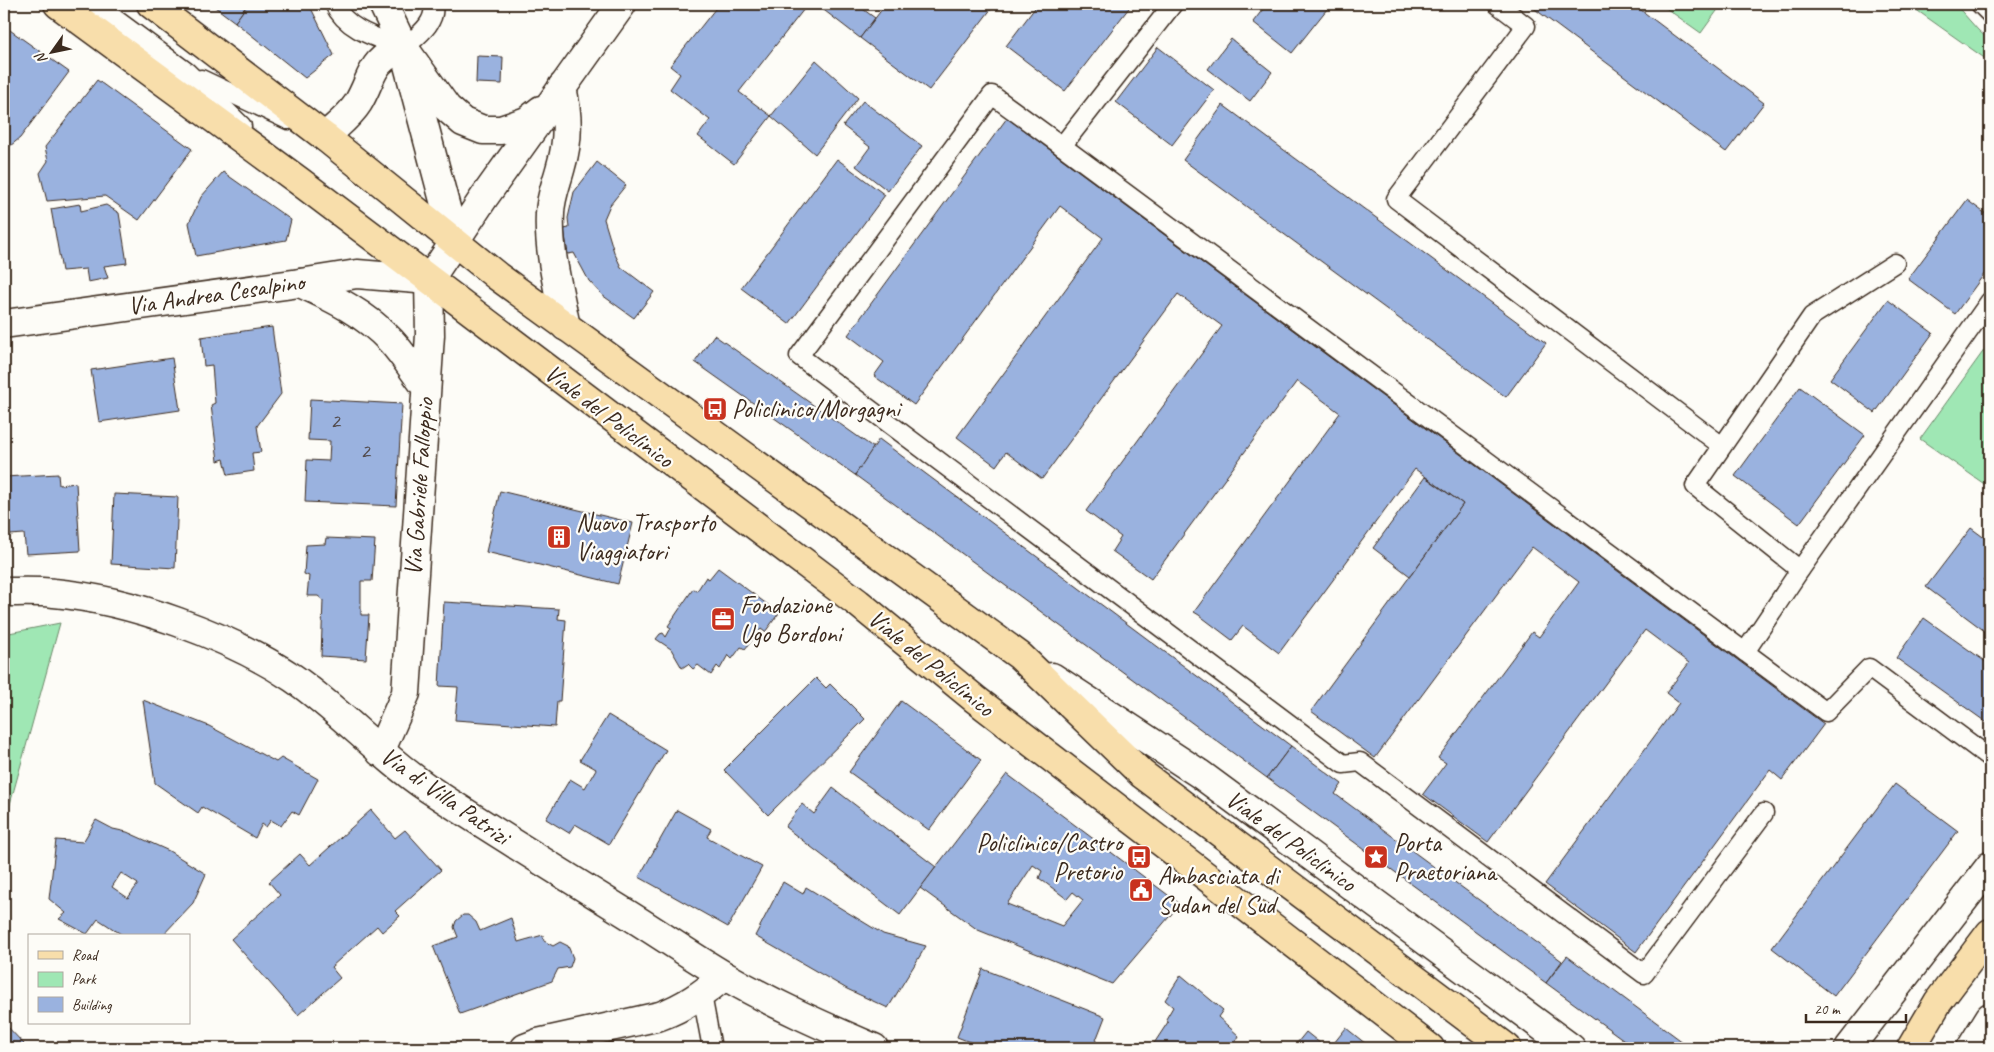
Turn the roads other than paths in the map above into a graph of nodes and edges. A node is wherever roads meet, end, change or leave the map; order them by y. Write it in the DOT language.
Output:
graph roads {
  1 [pos="58,4"];
  2 [pos="95,4"];
  3 [pos="151,4"];
  4 [pos="334,4"];
  5 [pos="383,4"];
  6 [pos="433,4"];
  7 [pos="622,4"];
  8 [pos="1173,4"];
  9 [pos="1497,4"];
  10 [pos="1980,4"];
  11 [pos="1990,14"];
  12 [pos="404,48"];
  13 [pos="186,72"];
  14 [pos="562,87"];
  15 [pos="325,137"];
  16 [pos="1062,146"];
  17 [pos="299,181"];
  18 [pos="455,242"];
  19 [pos="1894,263"];
  20 [pos="429,280"];
  21 [pos="300,284"];
  22 [pos="1990,301"];
  23 [pos="4,324"];
  24 [pos="566,327"];
  25 [pos="426,387"];
  26 [pos="1722,446"];
  27 [pos="1800,570"];
  28 [pos="4,592"];
  29 [pos="1744,652"];
  30 [pos="1020,656"];
  31 [pos="380,752"];
  32 [pos="1990,758"];
  33 [pos="1764,813"];
  34 [pos="1990,866"];
  35 [pos="1990,933"];
  36 [pos="724,976"];
  37 [pos="702,995"];
  38 [pos="525,1048"];
  39 [pos="712,1048"];
  40 [pos="874,1048"];
  41 [pos="1430,1048"];
  42 [pos="1507,1048"];
  43 [pos="1571,1048"];
  44 [pos="1849,1048"];
  45 [pos="1911,1048"];
  1 -- 17 [label="main road, Viale del Policlinico"];
  2 -- 13 [label="lane"];
  3 -- 15 [label="main road, Viale del Policlinico"];
  4 -- 12 [label="lane"];
  5 -- 12 [label="street"];
  6 -- 12 [label="lane"];
  7 -- 14 [label="street"];
  8 -- 16 [label="lane"];
  9 -- 26 [label="lane"];
  10 -- 11 [label="lane"];
  12 -- 14 [label="street"];
  12 -- 15 [label="street"];
  12 -- 18 [label="street"];
  13 -- 15 [label="lane"];
  13 -- 17 [label="lane"];
  14 -- 18 [label="street"];
  14 -- 24 [label="street, Viale del Policlinico"];
  15 -- 18 [label="main road, Viale del Policlinico"];
  16 -- 29 [label="lane"];
  16 -- 33 [label="lane"];
  17 -- 20 [label="main road, Viale del Policlinico"];
  18 -- 20 [label="street"];
  18 -- 24 [label="main road, Viale del Policlinico"];
  19 -- 26 [label="lane"];
  20 -- 21 [label="street, Via Andrea Cesalpino"];
  20 -- 25 [label="street, Via Gabriele Falloppio"];
  20 -- 41 [label="main road, Viale del Policlinico"];
  21 -- 23 [label="street, Via Andrea Cesalpino"];
  21 -- 25 [label="street"];
  22 -- 27 [label="lane"];
  24 -- 30 [label="main road, Viale del Policlinico"];
  25 -- 31 [label="street, Via Gabriele Falloppio"];
  26 -- 27 [label="lane"];
  27 -- 29 [label="lane"];
  28 -- 31 [label="street, Via di Villa Patrizi"];
  29 -- 32 [label="lane"];
  30 -- 42 [label="main road"];
  30 -- 43 [label="street, Viale del Policlinico"];
  31 -- 36 [label="street, Via di Villa Patrizi"];
  34 -- 44 [label="street"];
  35 -- 45 [label="main road"];
  36 -- 37 [label="street"];
  36 -- 40 [label="street, Via di Villa Patrizi"];
  37 -- 38 [label="street"];
  37 -- 39 [label="lane"];
}
